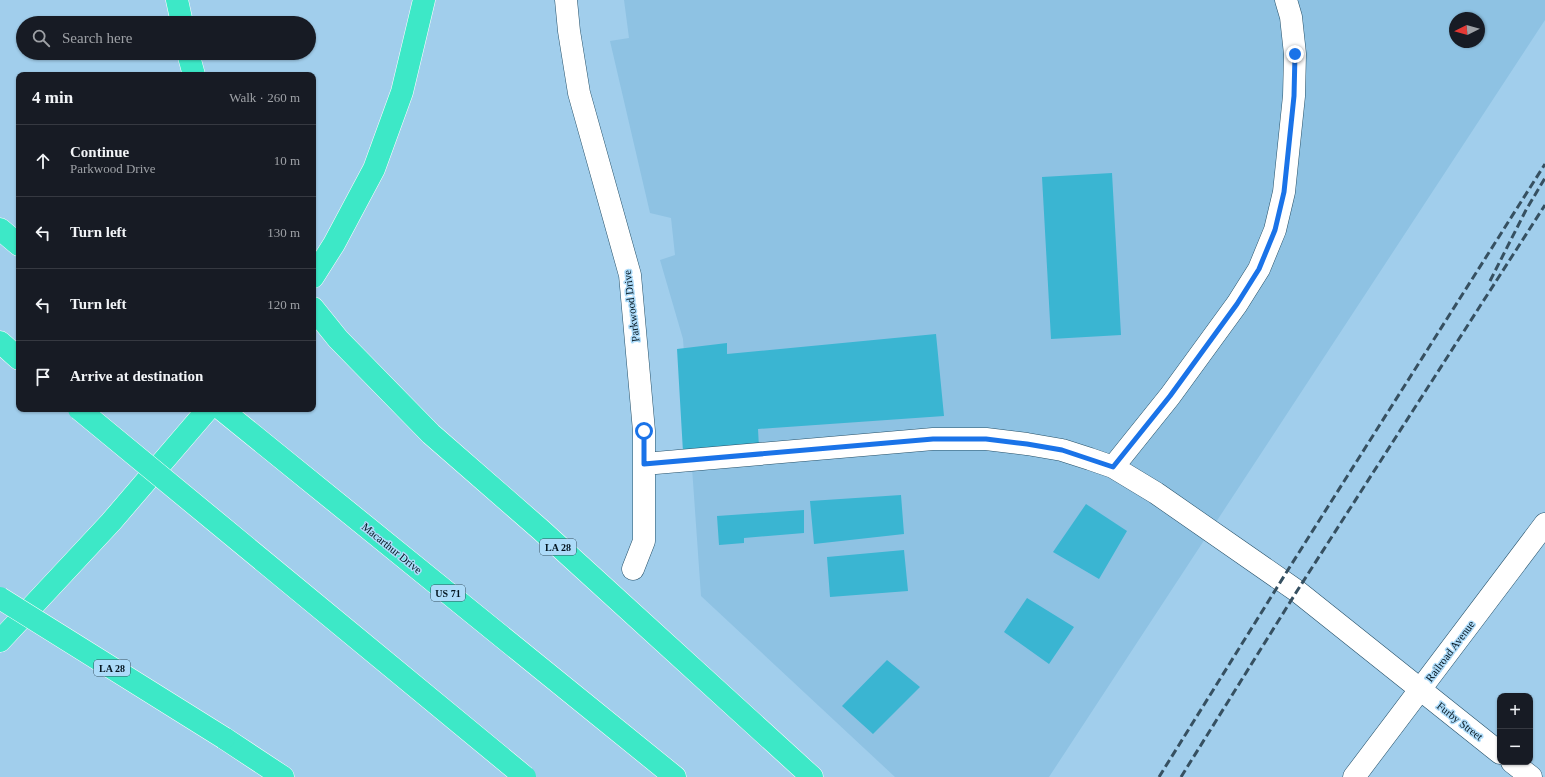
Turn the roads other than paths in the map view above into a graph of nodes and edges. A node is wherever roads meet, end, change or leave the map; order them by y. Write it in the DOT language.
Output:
graph roads {
  1 [pos="177,0"];
  2 [pos="424,0"];
  3 [pos="566,0"];
  4 [pos="1286,0"];
  5 [pos="180,16"];
  6 [pos="190,60"];
  7 [pos="193,72"];
  8 [pos="0,229"];
  9 [pos="16,242"];
  10 [pos="316,272"];
  11 [pos="316,312"];
  12 [pos="0,342"];
  13 [pos="16,355"];
  14 [pos="83,412"];
  15 [pos="205,412"];
  16 [pos="226,412"];
  17 [pos="644,464"];
  18 [pos="1113,467"];
  19 [pos="1545,524"];
  20 [pos="633,569"];
  21 [pos="0,598"];
  22 [pos="0,641"];
  23 [pos="1420,690"];
  24 [pos="1497,751"];
  25 [pos="1516,765"];
  26 [pos="283,777"];
  27 [pos="525,777"];
  28 [pos="675,777"];
  29 [pos="812,777"];
  30 [pos="1354,777"];
  31 [pos="1531,777"];
  1 -- 5 [label="highway"];
  2 -- 10 [label="highway"];
  3 -- 17 [label="street, Parkwood Drive"];
  4 -- 18 [label="street"];
  6 -- 7 [label="highway"];
  8 -- 9 [label="highway"];
  11 -- 29 [label="highway, LA 28"];
  12 -- 13 [label="highway"];
  14 -- 27 [label="highway, bridge"];
  15 -- 22 [label="highway"];
  16 -- 28 [label="highway, Macarthur Drive / US 71"];
  17 -- 18 [label="street, Furby Street"];
  17 -- 20 [label="street, Parkwood Drive"];
  18 -- 23 [label="street, Furby Street"];
  19 -- 23 [label="street, Railroad Avenue"];
  21 -- 26 [label="highway, LA 28, bridge"];
  23 -- 24 [label="street, Furby Street"];
  23 -- 30 [label="street, Railroad Avenue"];
  25 -- 31 [label="street"];
}
